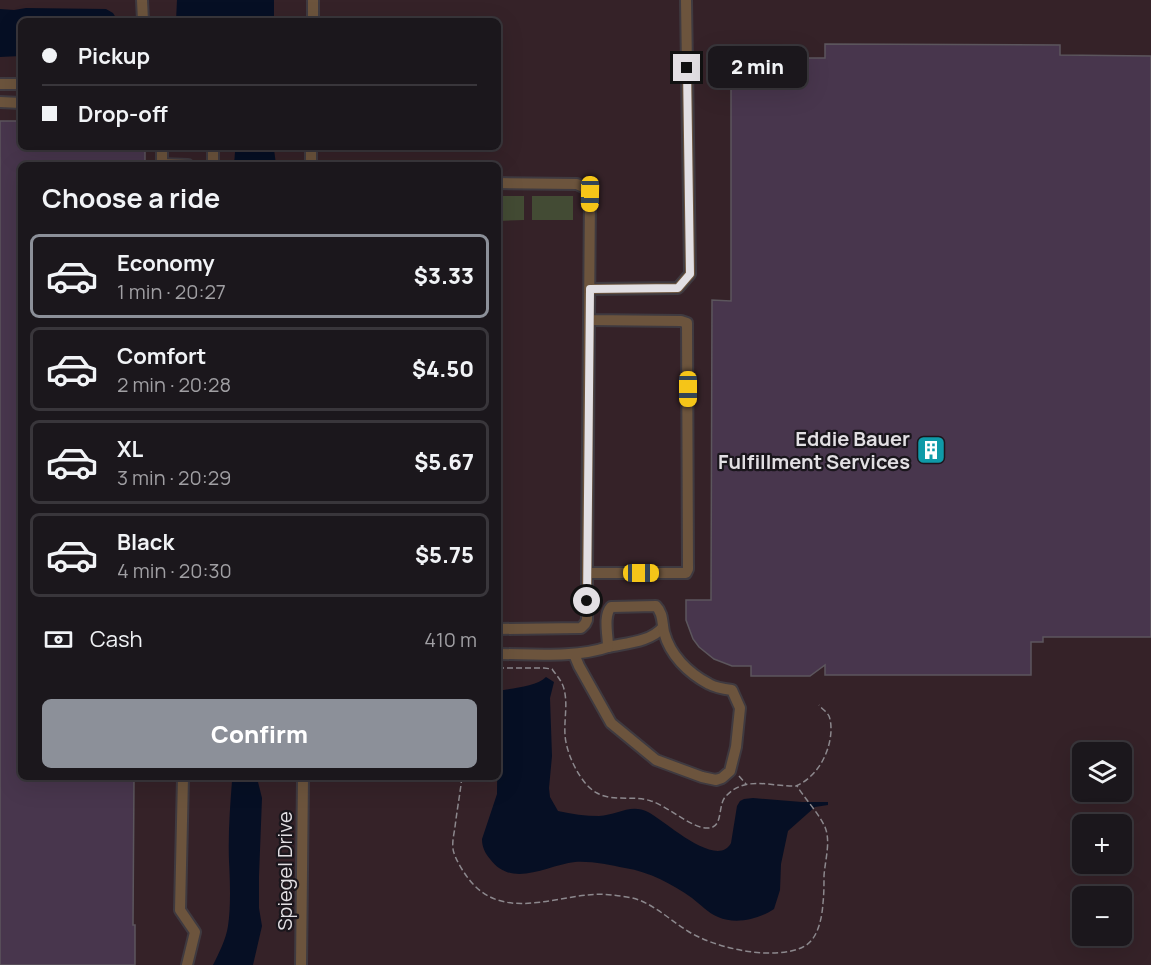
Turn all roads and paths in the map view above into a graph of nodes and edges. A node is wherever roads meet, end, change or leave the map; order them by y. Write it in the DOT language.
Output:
graph roads {
  1 [pos="142,0"];
  2 [pos="313,0"];
  3 [pos="686,0"];
  4 [pos="142,18"];
  5 [pos="313,18"];
  6 [pos="0,84"];
  7 [pos="18,84"];
  8 [pos="0,102"];
  9 [pos="18,103"];
  10 [pos="501,183"];
  11 [pos="590,289"];
  12 [pos="589,320"];
  13 [pos="587,573"];
  14 [pos="663,627"];
  15 [pos="501,629"];
  16 [pos="608,647"];
  17 [pos="501,654"];
  18 [pos="574,654"];
  19 [pos="501,668"];
  20 [pos="561,682"];
  21 [pos="183,780"];
  22 [pos="303,780"];
  23 [pos="462,780"];
  24 [pos="796,786"];
  25 [pos="187,965"];
  26 [pos="301,965"];
  1 -- 4 [label="street"];
  2 -- 5 [label="street"];
  3 -- 11 [label="street"];
  6 -- 7 [label="street"];
  8 -- 9 [label="street"];
  10 -- 11 [label="street"];
  11 -- 12 [label="street"];
  12 -- 13 [label="street"];
  12 -- 13 [label="street"];
  13 -- 15 [label="street"];
  14 -- 16 [label="street"];
  14 -- 16 [label="street"];
  14 -- 18 [label="street"];
  16 -- 18 [label="street"];
  17 -- 18 [label="street"];
  19 -- 20 [label="path"];
  21 -- 25 [label="street"];
  22 -- 26 [label="street, Spiegel Drive"];
  23 -- 24 [label="path"];
}
